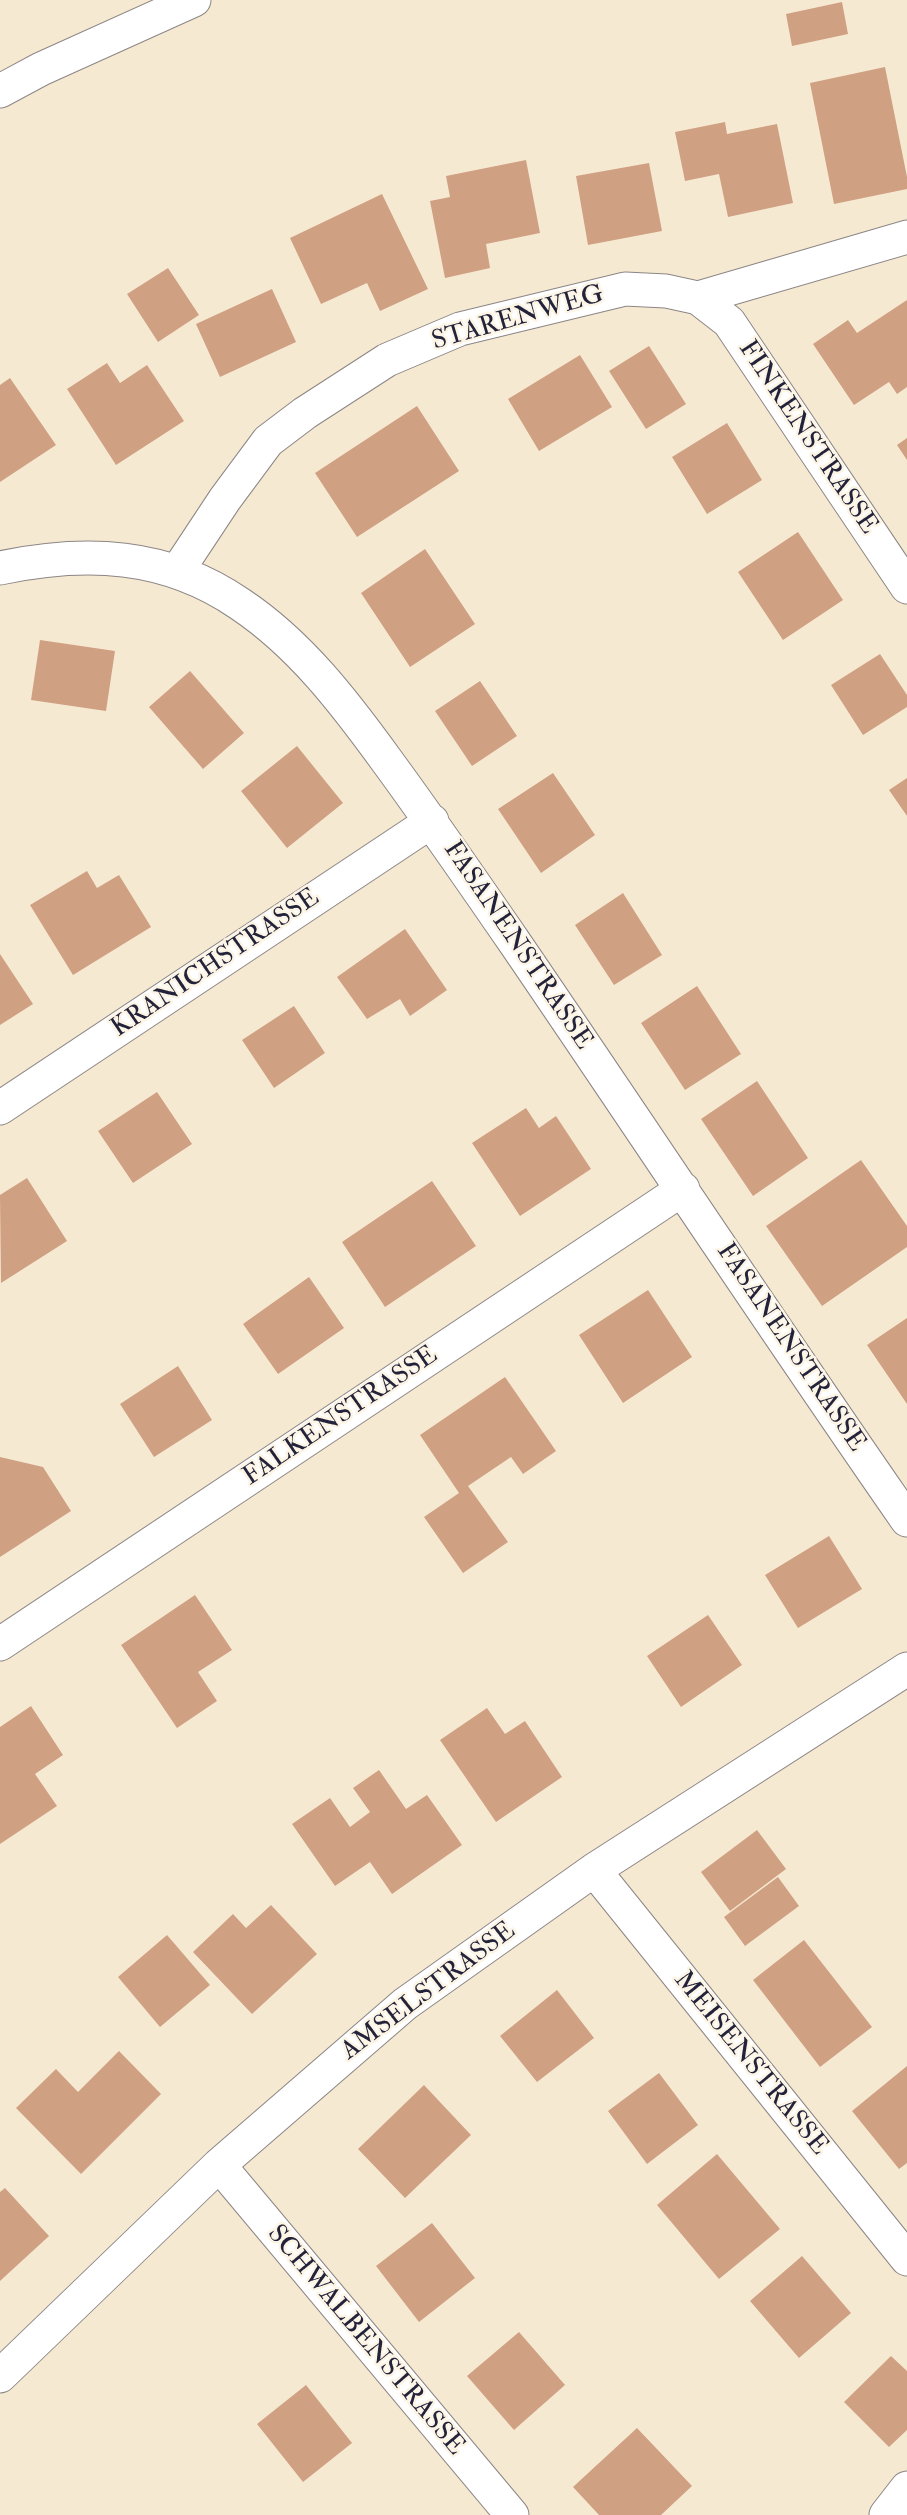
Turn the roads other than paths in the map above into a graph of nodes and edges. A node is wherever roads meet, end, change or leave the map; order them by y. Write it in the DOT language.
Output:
graph roads {
  1 [pos="194,0"];
  2 [pos="0,91"];
  3 [pos="907,237"];
  4 [pos="698,298"];
  5 [pos="0,568"];
  6 [pos="178,570"];
  7 [pos="907,587"];
  8 [pos="432,821"];
  9 [pos="0,1108"];
  10 [pos="683,1189"];
  11 [pos="907,1520"];
  12 [pos="0,1644"];
  13 [pos="907,1669"];
  14 [pos="594,1870"];
  15 [pos="219,2165"];
  16 [pos="907,2259"];
  17 [pos="0,2376"];
  18 [pos="907,2488"];
  19 [pos="512,2515"];
  20 [pos="886,2515"];
  1 -- 2 [label="street"];
  3 -- 4 [label="street, STARENWEG"];
  4 -- 6 [label="street, STARENWEG"];
  4 -- 7 [label="street, FINKENSTRASSE"];
  5 -- 6 [label="street, FASANENSTRASSE"];
  6 -- 8 [label="street, FASANENSTRASSE"];
  8 -- 9 [label="street, KRANICHSTRASSE"];
  8 -- 10 [label="street, FASANENSTRASSE"];
  10 -- 11 [label="street, FASANENSTRASSE"];
  10 -- 12 [label="street, FALKENSTRASSE"];
  13 -- 14 [label="street, AMSELSTRASSE"];
  14 -- 15 [label="street, AMSELSTRASSE"];
  14 -- 16 [label="street, MEISENSTRASSE"];
  15 -- 17 [label="street, AMSELSTRASSE"];
  15 -- 19 [label="street, SCHWALBENSTRASSE"];
  18 -- 20 [label="street"];
}
